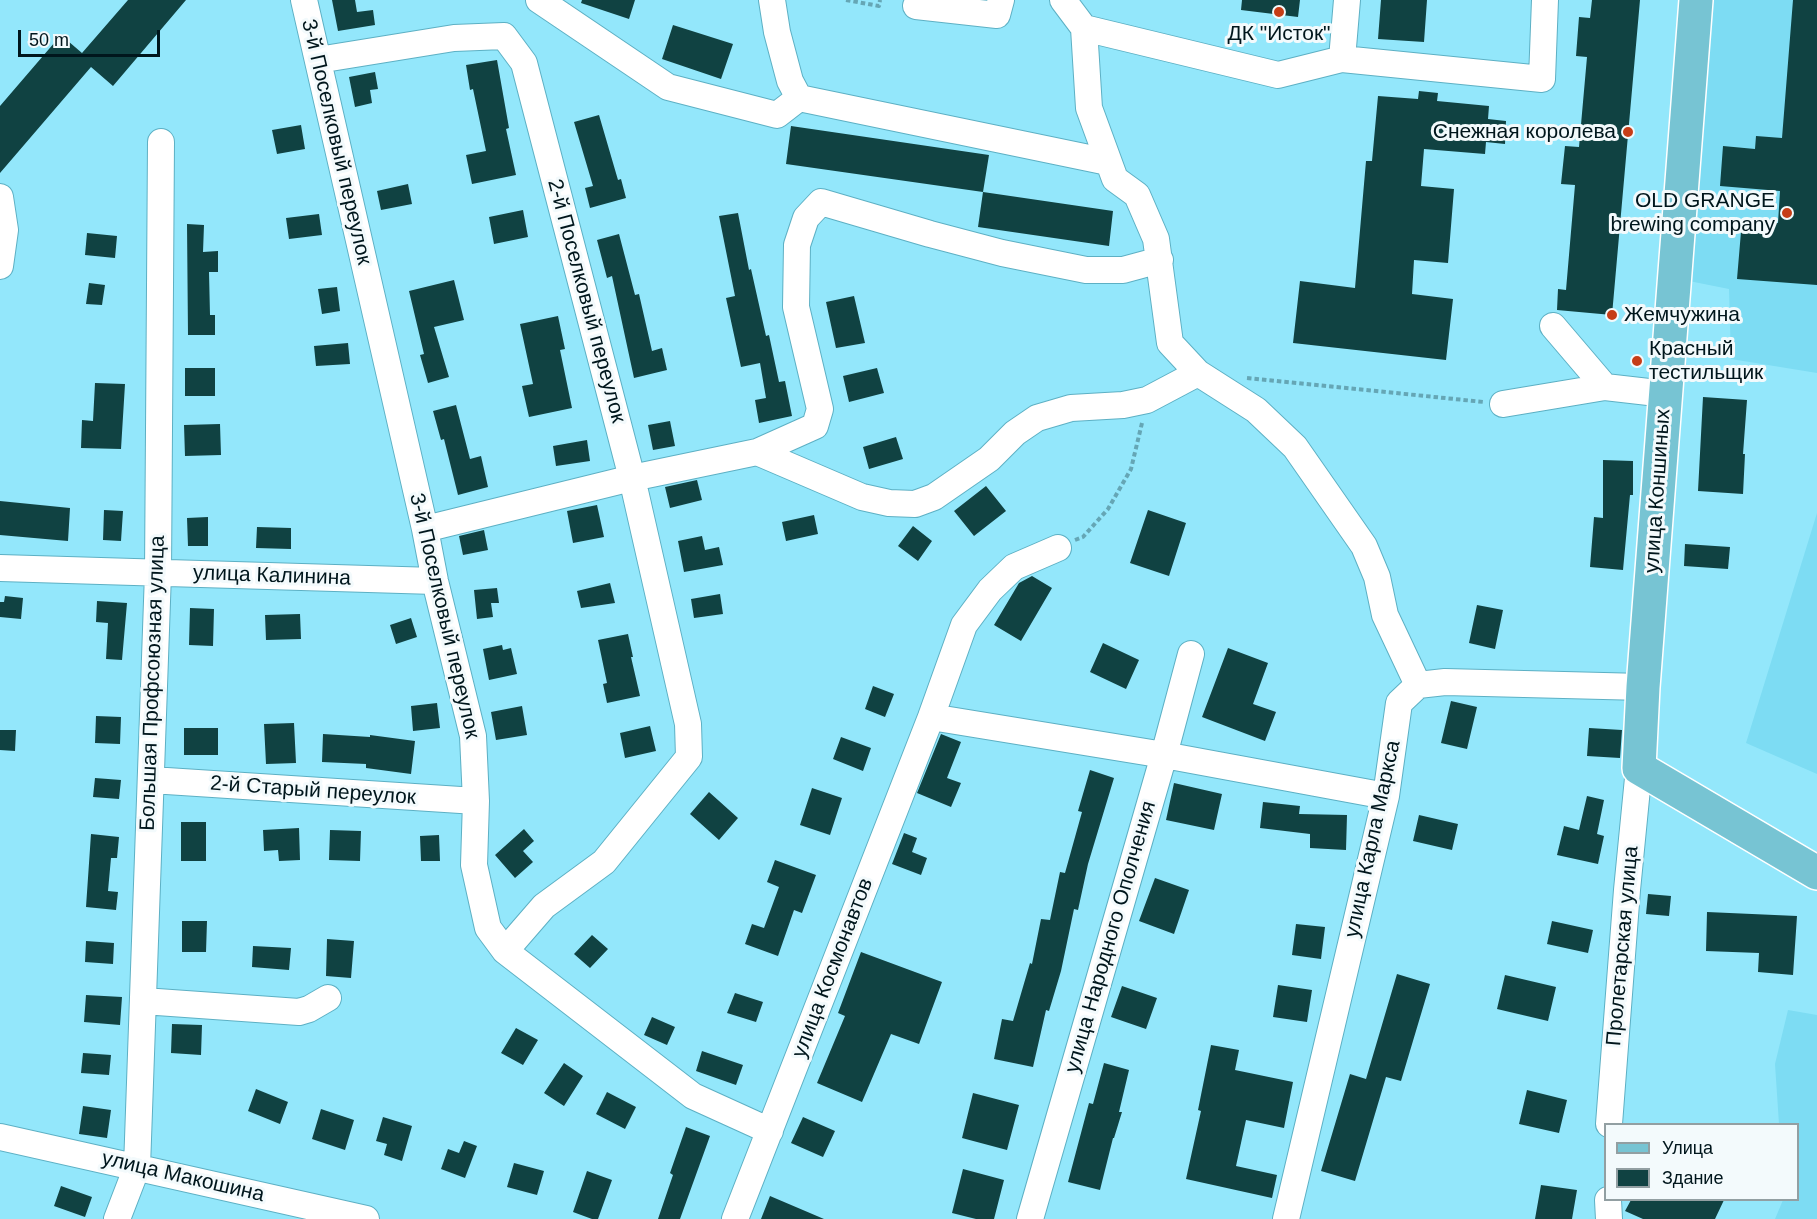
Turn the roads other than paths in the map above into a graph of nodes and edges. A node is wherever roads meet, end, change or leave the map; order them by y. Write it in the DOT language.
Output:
graph roads {
  1 [pos="304,0"];
  2 [pos="539,0"];
  3 [pos="772,0"];
  4 [pos="1002,0"];
  5 [pos="1063,0"];
  6 [pos="1347,0"];
  7 [pos="1545,0"];
  8 [pos="1696,0"];
  9 [pos="916,6"];
  10 [pos="1084,28"];
  11 [pos="1342,59"];
  12 [pos="318,60"];
  13 [pos="799,98"];
  14 [pos="161,142"];
  15 [pos="1108,162"];
  16 [pos="0,197"];
  17 [pos="1160,260"];
  18 [pos="0,266"];
  19 [pos="1553,326"];
  20 [pos="1198,373"];
  21 [pos="1605,387"];
  22 [pos="1666,394"];
  23 [pos="1503,404"];
  24 [pos="758,452"];
  25 [pos="632,478"];
  26 [pos="425,529"];
  27 [pos="1058,548"];
  28 [pos="0,568"];
  29 [pos="158,573"];
  30 [pos="435,581"];
  31 [pos="1191,654"];
  32 [pos="1418,685"];
  33 [pos="1643,687"];
  34 [pos="931,717"];
  35 [pos="1164,755"];
  36 [pos="1639,768"];
  37 [pos="151,780"];
  38 [pos="1386,796"];
  39 [pos="476,801"];
  40 [pos="1817,873"];
  41 [pos="505,951"];
  42 [pos="328,998"];
  43 [pos="143,1001"];
  44 [pos="1609,1123"];
  45 [pos="770,1131"];
  46 [pos="0,1137"];
  47 [pos="137,1167"];
  48 [pos="1608,1201"];
  49 [pos="117,1219"];
  50 [pos="366,1219"];
  51 [pos="735,1219"];
  52 [pos="1030,1219"];
  53 [pos="1286,1219"];
  54 [pos="1609,1219"];
  1 -- 12 [label="street, 3-й Поселковый переулок"];
  2 -- 13 [label="street"];
  3 -- 13 [label="street"];
  4 -- 9 [label="street"];
  5 -- 10 [label="street"];
  6 -- 11 [label="street"];
  7 -- 11 [label="street"];
  8 -- 22 [label="main road, улица Коншиных"];
  10 -- 11 [label="street"];
  10 -- 15 [label="street"];
  12 -- 25 [label="street, 2-й Поселковый переулок"];
  12 -- 26 [label="street, 3-й Поселковый переулок"];
  13 -- 15 [label="street"];
  14 -- 29 [label="street, Большая Профсоюзная улица"];
  15 -- 17 [label="street"];
  16 -- 18 [label="street"];
  17 -- 20 [label="street"];
  17 -- 24 [label="street"];
  19 -- 21 [label="street"];
  20 -- 24 [label="street"];
  20 -- 32 [label="street"];
  21 -- 22 [label="street"];
  21 -- 23 [label="street"];
  22 -- 33 [label="main road, улица Коншиных"];
  24 -- 25 [label="street"];
  25 -- 26 [label="street"];
  25 -- 41 [label="street, 2-й Поселковый переулок"];
  26 -- 30 [label="street, 3-й Поселковый переулок"];
  27 -- 34 [label="street, улица Космонавтов"];
  28 -- 29 [label="street, улица Калинина"];
  29 -- 30 [label="street, улица Калинина"];
  29 -- 37 [label="street, Большая Профсоюзная улица"];
  30 -- 39 [label="street, 3-й Поселковый переулок"];
  31 -- 35 [label="street, улица Народного Ополчения"];
  32 -- 33 [label="street"];
  32 -- 38 [label="street, улица Карла Маркса"];
  33 -- 36 [label="main road, улица Коншиных"];
  34 -- 35 [label="street"];
  34 -- 45 [label="street, улица Космонавтов"];
  35 -- 38 [label="street"];
  35 -- 52 [label="street, улица Народного Ополчения"];
  36 -- 40 [label="main road"];
  36 -- 44 [label="street, Пролетарская улица"];
  37 -- 39 [label="street, 2-й Старый переулок"];
  37 -- 43 [label="street, Большая Профсоюзная улица"];
  38 -- 53 [label="street, улица Карла Маркса"];
  39 -- 41 [label="street, 3-й Поселковый переулок"];
  41 -- 45 [label="street, 3-й Поселковый переулок"];
  42 -- 43 [label="street"];
  43 -- 47 [label="street, Большая Профсоюзная улица"];
  45 -- 51 [label="street, улица Космонавтов"];
  46 -- 47 [label="street, улица Макошина"];
  47 -- 49 [label="street, Большая Профсоюзная улица"];
  47 -- 50 [label="street, улица Макошина"];
  48 -- 54 [label="street"];
}
